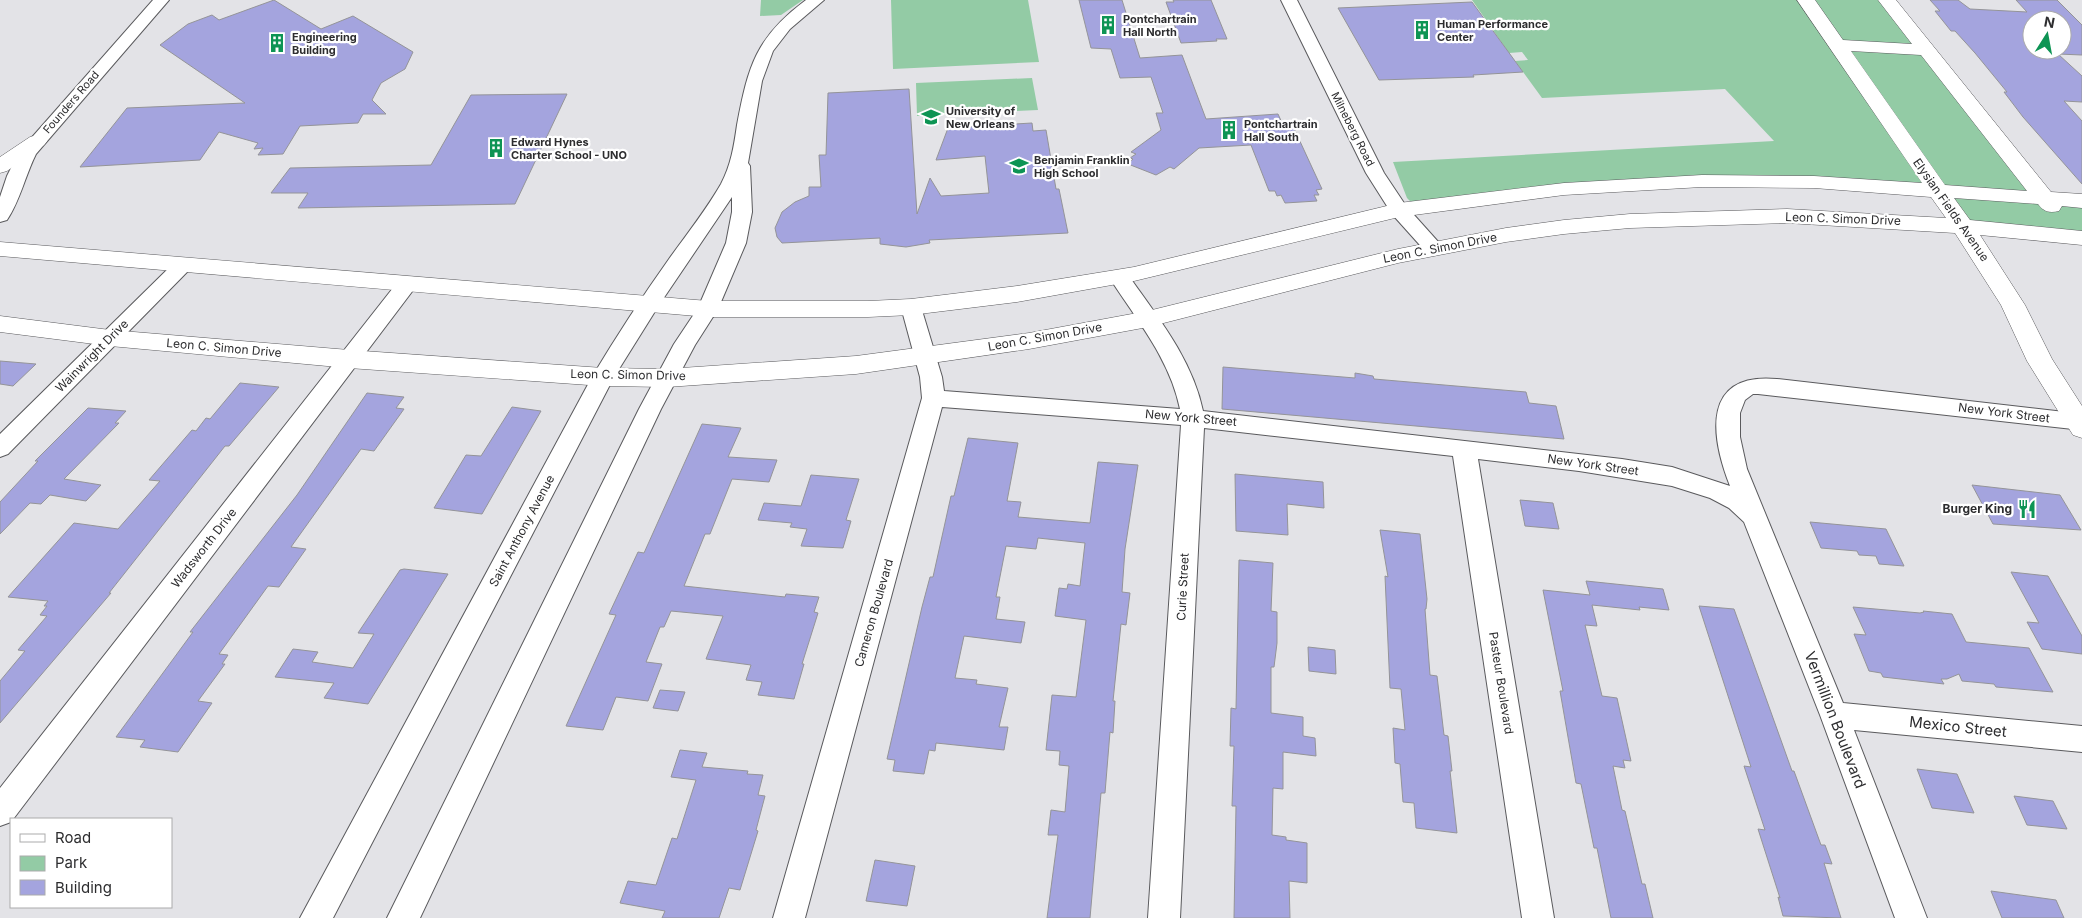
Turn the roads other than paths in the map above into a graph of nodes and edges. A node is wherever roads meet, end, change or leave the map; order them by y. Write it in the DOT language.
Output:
graph roads {
  1 [pos="161,0"];
  2 [pos="816,0"];
  3 [pos="1288,0"];
  4 [pos="1806,0"];
  5 [pos="1888,0"];
  6 [pos="1837,45"];
  7 [pos="1928,50"];
  8 [pos="37,142"];
  9 [pos="741,153"];
  10 [pos="0,166"];
  11 [pos="1671,182"];
  12 [pos="1938,190"];
  13 [pos="2045,198"];
  14 [pos="2082,201"];
  15 [pos="1400,210"];
  16 [pos="0,216"];
  17 [pos="1691,219"];
  18 [pos="1963,227"];
  19 [pos="2080,240"];
  20 [pos="0,249"];
  21 [pos="1434,249"];
  22 [pos="184,264"];
  23 [pos="1119,277"];
  24 [pos="407,284"];
  25 [pos="648,304"];
  26 [pos="911,306"];
  27 [pos="708,309"];
  28 [pos="1148,319"];
  29 [pos="0,324"];
  30 [pos="110,338"];
  31 [pos="925,357"];
  32 [pos="349,359"];
  33 [pos="603,377"];
  34 [pos="667,378"];
  35 [pos="933,398"];
  36 [pos="1194,418"];
  37 [pos="2081,424"];
  38 [pos="0,448"];
  39 [pos="1464,448"];
  40 [pos="1757,522"];
  41 [pos="1834,715"];
  42 [pos="2082,740"];
  43 [pos="0,812"];
  44 [pos="316,918"];
  45 [pos="403,918"];
  46 [pos="789,918"];
  47 [pos="1164,918"];
  48 [pos="1538,918"];
  49 [pos="1911,918"];
  1 -- 8 [label="street, Founders Road"];
  2 -- 9 [label="street, Saint Anthony Avenue"];
  3 -- 15 [label="street, Milneberg Road"];
  4 -- 6 [label="main road, Elysian Fields Avenue"];
  5 -- 7 [label="main road"];
  6 -- 7 [label="main road"];
  6 -- 12 [label="main road, Elysian Fields Avenue"];
  7 -- 13 [label="main road"];
  8 -- 10 [label="main road"];
  8 -- 16 [label="street, Founders Road"];
  9 -- 25 [label="street, Saint Anthony Avenue"];
  9 -- 27 [label="street, Saint Anthony Avenue"];
  11 -- 12 [label="main road"];
  11 -- 15 [label="main road"];
  11 -- 17 [label="main road"];
  12 -- 13 [label="main road"];
  12 -- 18 [label="main road, Elysian Fields Avenue"];
  13 -- 14 [label="main road"];
  13 -- 19 [label="main road"];
  15 -- 21 [label="street, Milneberg Road"];
  15 -- 23 [label="main road"];
  17 -- 18 [label="main road, Leon C. Simon Drive"];
  17 -- 21 [label="main road, Leon C. Simon Drive"];
  18 -- 19 [label="main road, Leon C. Simon Drive"];
  18 -- 37 [label="main road, Elysian Fields Avenue"];
  20 -- 22 [label="main road"];
  21 -- 28 [label="main road, Leon C. Simon Drive"];
  22 -- 24 [label="main road"];
  22 -- 30 [label="street, Wainwright Drive"];
  23 -- 26 [label="main road"];
  23 -- 28 [label="street, Curie Street"];
  24 -- 25 [label="main road"];
  24 -- 32 [label="street, Wadsworth Drive"];
  25 -- 27 [label="main road"];
  25 -- 33 [label="street, Saint Anthony Avenue"];
  26 -- 27 [label="main road"];
  26 -- 31 [label="street, Cameron Boulevard"];
  27 -- 34 [label="street, Saint Anthony Avenue"];
  28 -- 31 [label="main road, Leon C. Simon Drive"];
  28 -- 36 [label="street, Curie Street"];
  29 -- 30 [label="main road, Leon C. Simon Drive"];
  30 -- 32 [label="main road, Leon C. Simon Drive"];
  30 -- 38 [label="street, Wainwright Drive"];
  31 -- 34 [label="main road, Leon C. Simon Drive"];
  31 -- 35 [label="street, Cameron Boulevard"];
  32 -- 33 [label="main road, Leon C. Simon Drive"];
  32 -- 43 [label="street, Wadsworth Drive"];
  33 -- 34 [label="main road, Leon C. Simon Drive"];
  33 -- 44 [label="street, Saint Anthony Avenue"];
  34 -- 45 [label="street, Saint Anthony Avenue"];
  35 -- 36 [label="street, New York Street"];
  35 -- 46 [label="street, Cameron Boulevard"];
  36 -- 39 [label="street, New York Street"];
  36 -- 47 [label="street, Curie Street"];
  37 -- 40 [label="street, New York Street"];
  39 -- 40 [label="street, New York Street"];
  39 -- 48 [label="street, Pasteur Boulevard"];
  40 -- 41 [label="street, Vermillion Boulevard"];
  41 -- 42 [label="street, Mexico Street"];
  41 -- 49 [label="street, Vermillion Boulevard"];
}
